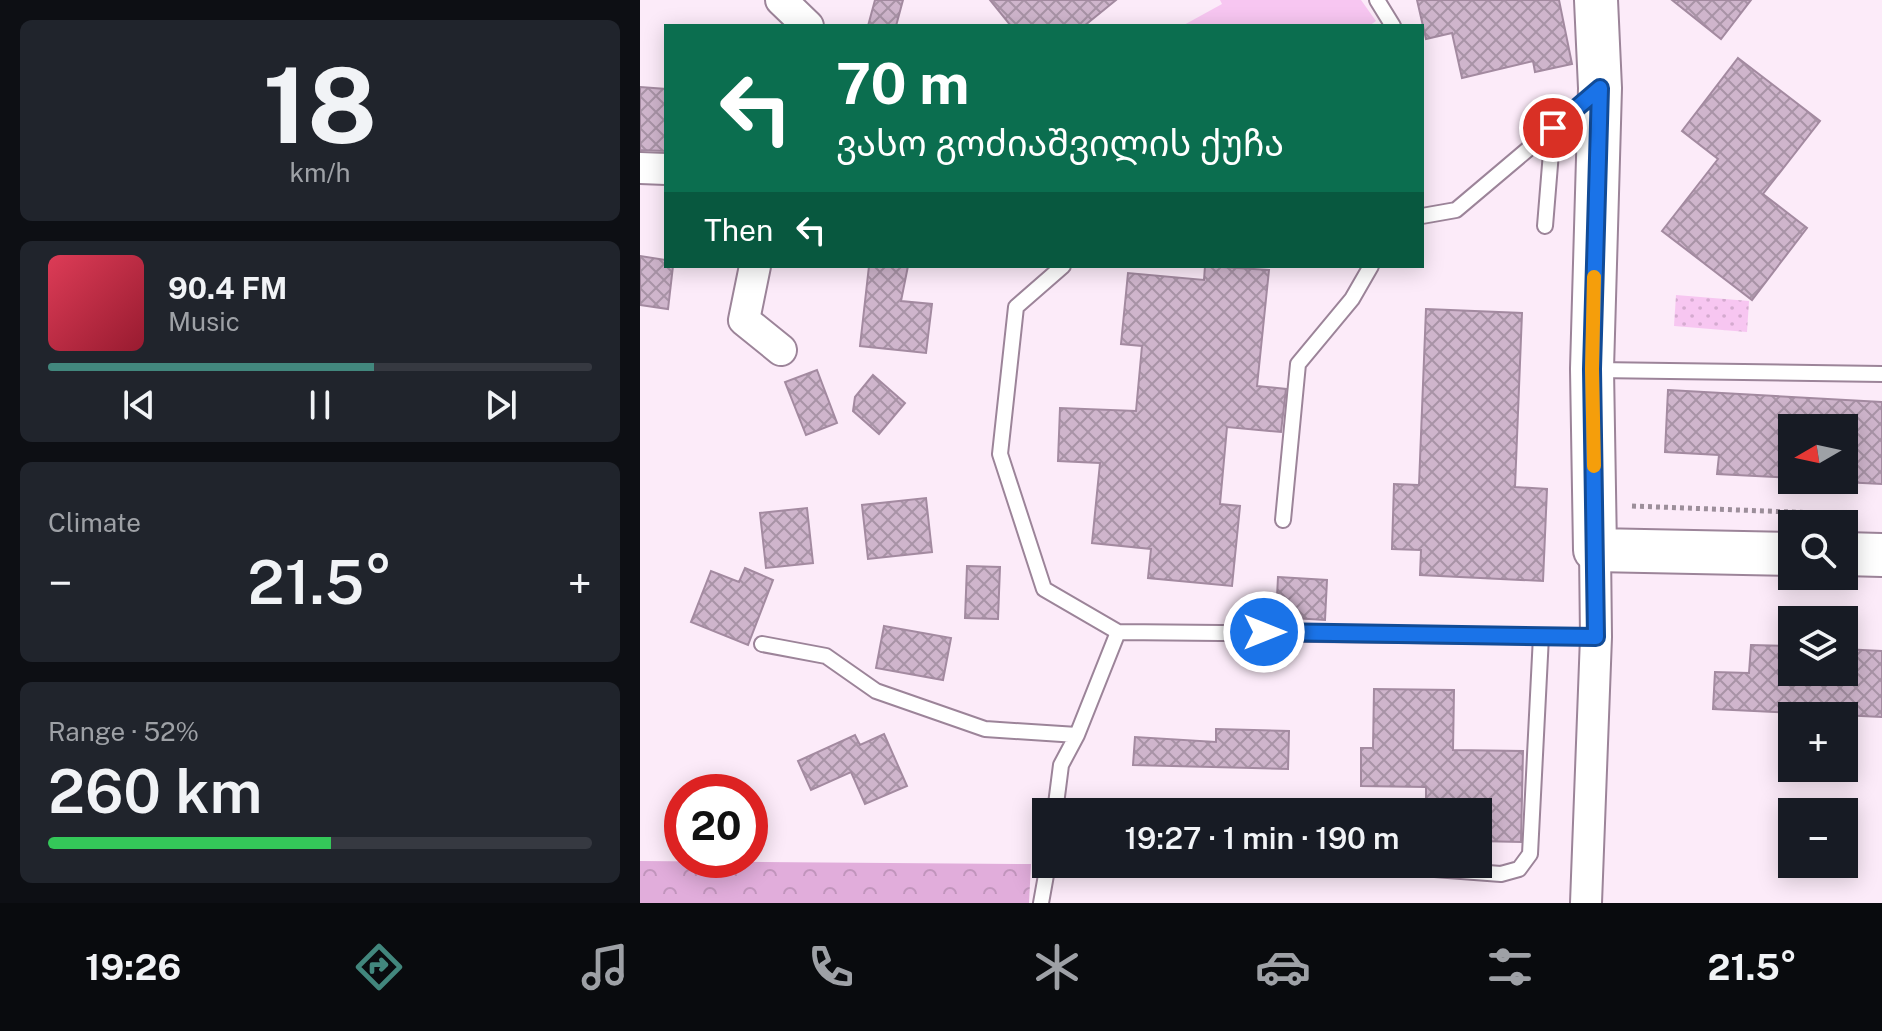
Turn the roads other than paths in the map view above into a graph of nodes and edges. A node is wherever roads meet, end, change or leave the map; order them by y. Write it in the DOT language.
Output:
graph roads {
  1 [pos="781,0"];
  2 [pos="1377,0"];
  3 [pos="1596,0"];
  4 [pos="806,24"];
  5 [pos="1392,24"];
  6 [pos="1600,88"];
  7 [pos="1553,128"];
  8 [pos="640,168"];
  9 [pos="664,169"];
  10 [pos="1424,216"];
  11 [pos="1545,226"];
  12 [pos="755,268"];
  13 [pos="1061,268"];
  14 [pos="1370,268"];
  15 [pos="781,350"];
  16 [pos="1592,369"];
  17 [pos="1882,374"];
  18 [pos="1283,520"];
  19 [pos="1858,541"];
  20 [pos="1595,550"];
  21 [pos="1778,554"];
  22 [pos="1882,555"];
  23 [pos="1118,632"];
  24 [pos="1541,636"];
  25 [pos="1596,637"];
  26 [pos="762,644"];
  27 [pos="1077,735"];
  28 [pos="1057,798"];
  29 [pos="1492,873"];
  30 [pos="1045,878"];
  31 [pos="1041,903"];
  32 [pos="1586,903"];
  1 -- 4 [label="street"];
  2 -- 5 [label="lane"];
  3 -- 6 [label="main road"];
  6 -- 7 [label="lane"];
  6 -- 16 [label="main road"];
  7 -- 10 [label="lane"];
  7 -- 11 [label="lane"];
  8 -- 9 [label="street"];
  12 -- 15 [label="street"];
  13 -- 23 [label="lane"];
  14 -- 18 [label="lane"];
  16 -- 17 [label="lane"];
  16 -- 20 [label="main road"];
  19 -- 22 [label="main road"];
  20 -- 21 [label="main road"];
  20 -- 25 [label="street"];
  23 -- 24 [label="lane"];
  23 -- 27 [label="lane"];
  24 -- 25 [label="lane"];
  24 -- 29 [label="lane"];
  25 -- 32 [label="street"];
  26 -- 27 [label="lane"];
  27 -- 28 [label="lane"];
  30 -- 31 [label="lane"];
}
